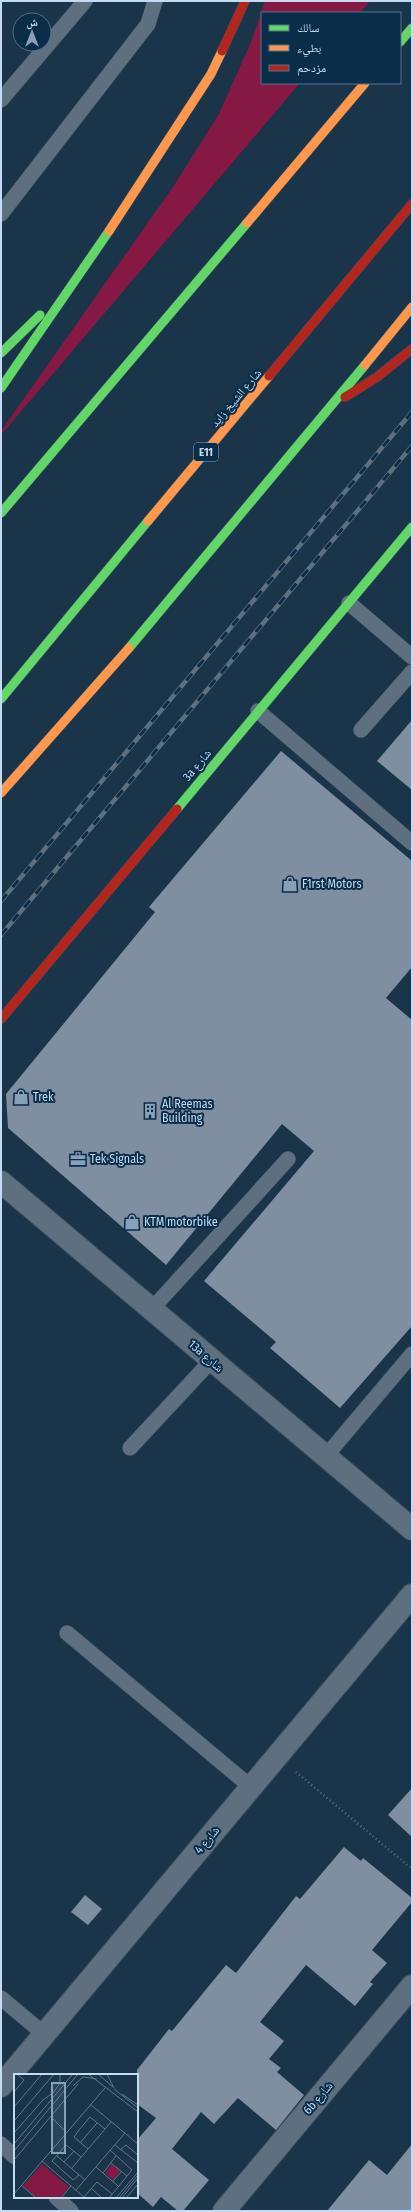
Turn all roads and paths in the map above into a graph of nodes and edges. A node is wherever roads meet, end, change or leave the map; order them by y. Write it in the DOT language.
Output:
graph roads {
  1 [pos="85,1"];
  2 [pos="155,1"];
  3 [pos="245,1"];
  4 [pos="412,28"];
  5 [pos="401,41"];
  6 [pos="364,84"];
  7 [pos="4,90"];
  8 [pos="412,204"];
  9 [pos="1,214"];
  10 [pos="81,274"];
  11 [pos="412,308"];
  12 [pos="412,349"];
  13 [pos="1,354"];
  14 [pos="1,388"];
  15 [pos="328,408"];
  16 [pos="1,513"];
  17 [pos="412,527"];
  18 [pos="349,603"];
  19 [pos="412,657"];
  20 [pos="412,672"];
  21 [pos="1,699"];
  22 [pos="258,711"];
  23 [pos="361,730"];
  24 [pos="1,793"];
  25 [pos="412,843"];
  26 [pos="1,1019"];
  27 [pos="288,1159"];
  28 [pos="1,1182"];
  29 [pos="152,1309"];
  30 [pos="412,1354"];
  31 [pos="211,1360"];
  32 [pos="130,1448"];
  33 [pos="326,1456"];
  34 [pos="412,1529"];
  35 [pos="412,1595"];
  36 [pos="67,1633"];
  37 [pos="277,1756"];
  38 [pos="251,1787"];
  39 [pos="412,1869"];
  40 [pos="412,1986"];
  41 [pos="1,1998"];
  42 [pos="44,2034"];
  43 [pos="1,2086"];
  44 [pos="1,2144"];
  45 [pos="14,2156"];
  46 [pos="57,2198"];
  47 [pos="71,2211"];
  48 [pos="224,2211"];
  1 -- 7 [label="lane"];
  2 -- 9 [label="lane"];
  3 -- 10 [label="main road"];
  4 -- 5 [label="main road"];
  6 -- 16 [label="main road"];
  8 -- 21 [label="main road, شارع الشيخ زايد / E11"];
  10 -- 13 [label="main road"];
  10 -- 14 [label="main road"];
  11 -- 15 [label="main road"];
  12 -- 15 [label="main road"];
  15 -- 24 [label="main road"];
  17 -- 18 [label="main road, 3a شارع"];
  18 -- 19 [label="lane"];
  18 -- 22 [label="main road, 3a شارع"];
  20 -- 23 [label="lane"];
  22 -- 25 [label="lane"];
  22 -- 26 [label="main road, 3a شارع"];
  27 -- 29 [label="lane"];
  28 -- 29 [label="street, 13a شارع"];
  29 -- 31 [label="street, 13a شارع"];
  30 -- 33 [label="lane"];
  31 -- 32 [label="lane"];
  31 -- 33 [label="street, 13a شارع"];
  33 -- 34 [label="street, 13a شارع"];
  35 -- 37 [label="street, شارع 4"];
  36 -- 38 [label="lane"];
  37 -- 38 [label="street, شارع 4"];
  37 -- 39 [label="path"];
  38 -- 42 [label="street, شارع 4"];
  40 -- 48 [label="street, 6b شارع"];
  41 -- 42 [label="lane"];
  42 -- 43 [label="street, شارع 4"];
  44 -- 45 [label="lane"];
  46 -- 47 [label="lane"];
}
